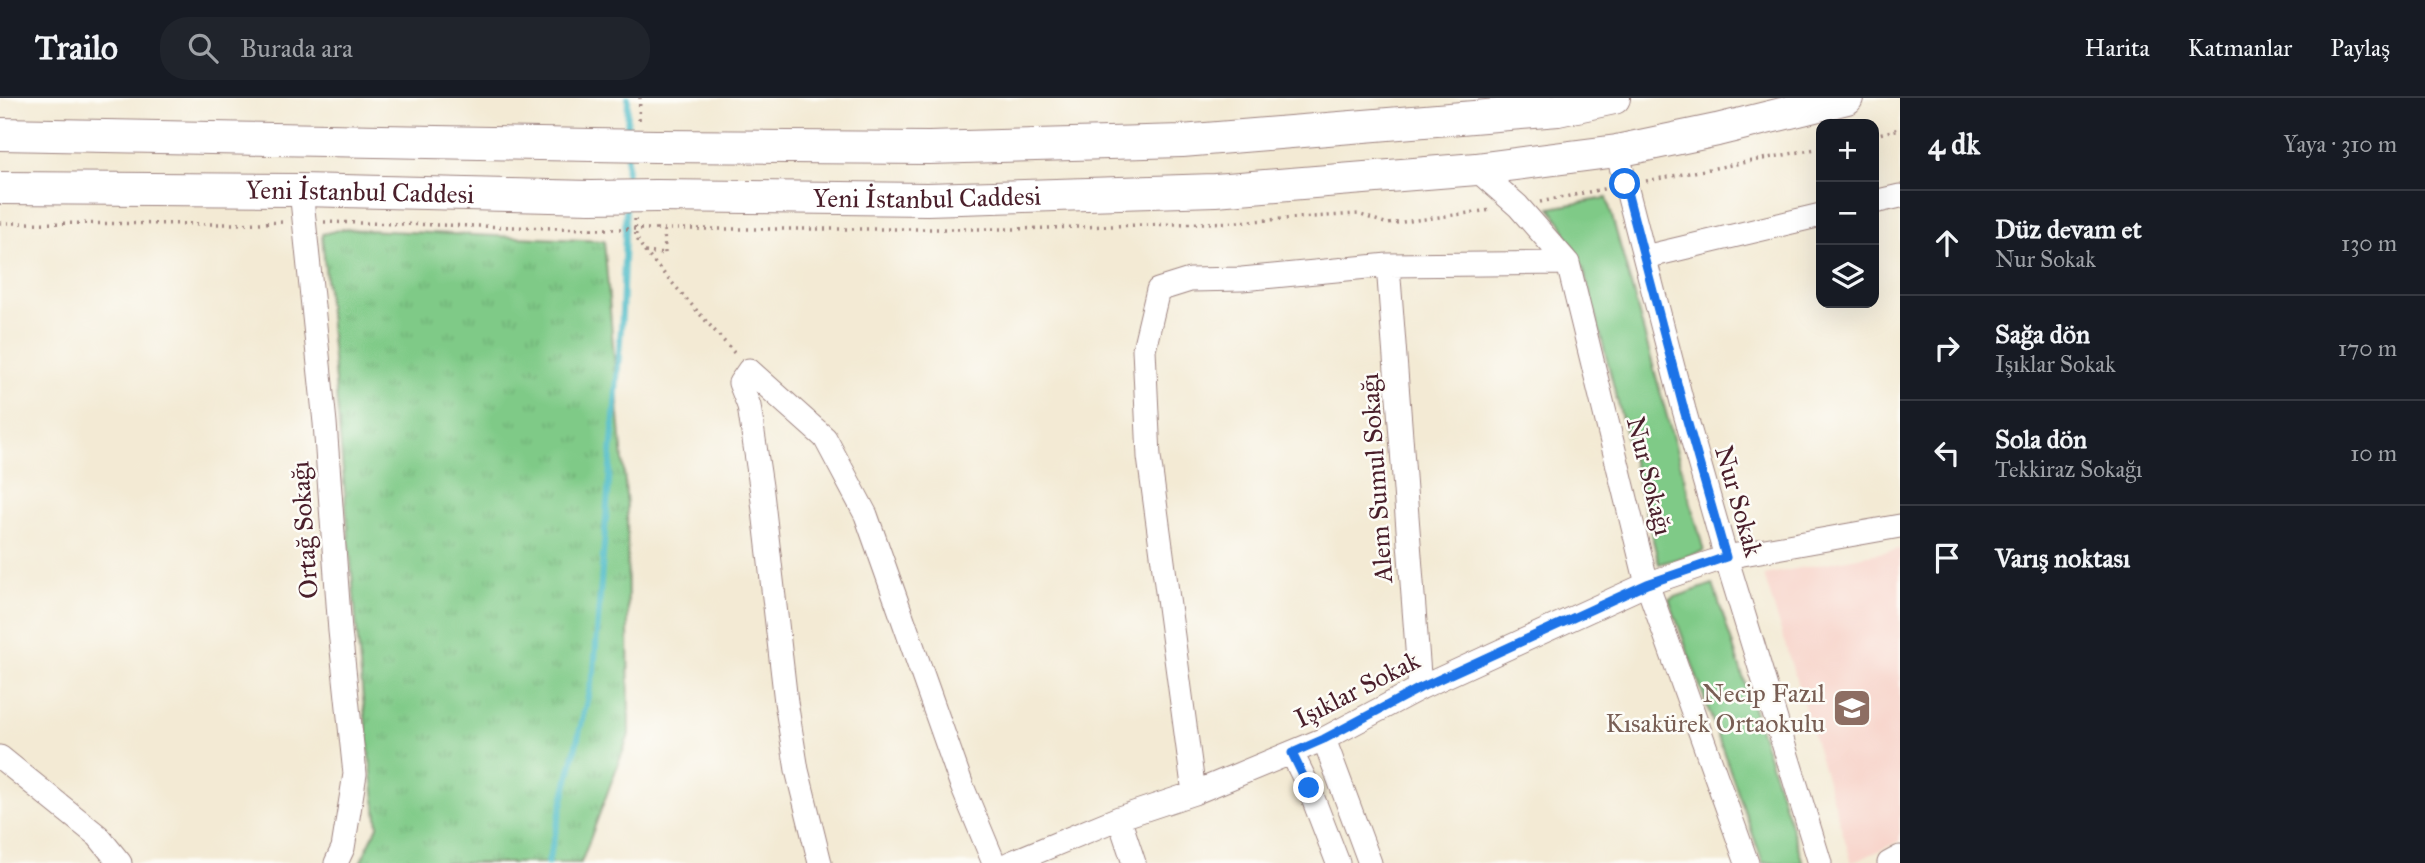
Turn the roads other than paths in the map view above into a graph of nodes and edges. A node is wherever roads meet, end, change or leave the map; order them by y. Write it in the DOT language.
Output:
graph roads {
  1 [pos="1614,98"];
  2 [pos="1847,98"];
  3 [pos="0,134"];
  4 [pos="1616,152"];
  5 [pos="1476,169"];
  6 [pos="0,188"];
  7 [pos="301,190"];
  8 [pos="1900,196"];
  9 [pos="1879,201"];
  10 [pos="1816,216"];
  11 [pos="1645,257"];
  12 [pos="1569,263"];
  13 [pos="1388,265"];
  14 [pos="1900,526"];
  15 [pos="1726,557"];
  16 [pos="1647,584"];
  17 [pos="1420,688"];
  18 [pos="1324,739"];
  19 [pos="1292,753"];
  20 [pos="0,757"];
  21 [pos="1194,793"];
  22 [pos="1119,818"];
  23 [pos="1900,858"];
  24 [pos="1138,861"];
  25 [pos="120,863"];
  26 [pos="336,863"];
  27 [pos="820,863"];
  28 [pos="994,863"];
  29 [pos="1010,863"];
  30 [pos="1338,863"];
  31 [pos="1370,863"];
  32 [pos="1747,863"];
  33 [pos="1820,863"];
  34 [pos="1889,863"];
  1 -- 3 [label="highway, Yeni İstanbul Caddesi, bridge"];
  2 -- 4 [label="highway, Yeni İstanbul Caddesi"];
  4 -- 5 [label="highway, Yeni İstanbul Caddesi"];
  4 -- 11 [label="street, Nur Sokak"];
  5 -- 7 [label="highway, Yeni İstanbul Caddesi, bridge"];
  5 -- 12 [label="street, Nur Sokağı"];
  6 -- 7 [label="highway, Yeni İstanbul Caddesi"];
  7 -- 26 [label="street, Ortağ Sokağı"];
  8 -- 9 [label="street"];
  10 -- 11 [label="street"];
  11 -- 15 [label="street, Nur Sokak"];
  12 -- 13 [label="street"];
  12 -- 16 [label="street, Nur Sokağı"];
  13 -- 17 [label="street, Alem Sumul Sokağı"];
  13 -- 21 [label="street"];
  14 -- 15 [label="street, Işıklar Sokak"];
  15 -- 16 [label="street, Işıklar Sokak"];
  15 -- 33 [label="street, Nur Sokak"];
  16 -- 17 [label="street, Işıklar Sokak"];
  16 -- 32 [label="street, Nur Sokağı"];
  17 -- 18 [label="street, Işıklar Sokak"];
  18 -- 19 [label="street, Işıklar Sokak"];
  18 -- 31 [label="street"];
  19 -- 21 [label="street, Işıklar Sokak"];
  19 -- 30 [label="street"];
  20 -- 25 [label="street"];
  21 -- 22 [label="street, Işıklar Sokak"];
  22 -- 24 [label="street"];
  22 -- 29 [label="street, Işıklar Sokak"];
  23 -- 34 [label="street"];
  27 -- 28 [label="street"];
}
